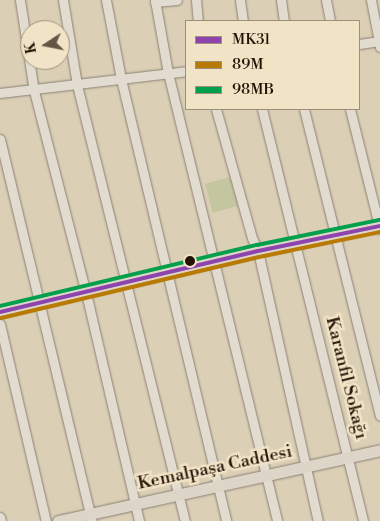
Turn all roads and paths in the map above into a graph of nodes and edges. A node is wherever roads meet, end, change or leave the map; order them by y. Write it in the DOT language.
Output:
graph roads {
  1 [pos="20,0"];
  2 [pos="63,0"];
  3 [pos="106,0"];
  4 [pos="177,0"];
  5 [pos="196,0"];
  6 [pos="240,0"];
  7 [pos="281,0"];
  8 [pos="326,0"];
  9 [pos="371,0"];
  10 [pos="155,1"];
  11 [pos="198,20"];
  12 [pos="243,20"];
  13 [pos="284,20"];
  14 [pos="330,20"];
  15 [pos="380,43"];
  16 [pos="360,44"];
  17 [pos="185,71"];
  18 [pos="168,73"];
  19 [pos="121,79"];
  20 [pos="77,84"];
  21 [pos="34,90"];
  22 [pos="0,93"];
  23 [pos="216,110"];
  24 [pos="262,110"];
  25 [pos="304,110"];
  26 [pos="350,110"];
  27 [pos="0,139"];
  28 [pos="380,227"];
  29 [pos="335,235"];
  30 [pos="297,243"];
  31 [pos="258,251"];
  32 [pos="216,261"];
  33 [pos="167,272"];
  34 [pos="127,282"];
  35 [pos="86,293"];
  36 [pos="41,304"];
  37 [pos="0,312"];
  38 [pos="0,324"];
  39 [pos="380,416"];
  40 [pos="380,450"];
  41 [pos="349,457"];
  42 [pos="306,466"];
  43 [pos="267,475"];
  44 [pos="218,485"];
  45 [pos="179,494"];
  46 [pos="135,504"];
  47 [pos="0,517"];
  48 [pos="91,517"];
  49 [pos="1,521"];
  50 [pos="46,521"];
  51 [pos="58,521"];
  52 [pos="139,521"];
  53 [pos="185,521"];
  54 [pos="226,521"];
  55 [pos="277,521"];
  56 [pos="318,521"];
  57 [pos="363,521"];
  1 -- 21 [label="street"];
  2 -- 20 [label="street"];
  3 -- 19 [label="street"];
  4 -- 10 [label="street"];
  5 -- 11 [label="street"];
  6 -- 12 [label="street"];
  7 -- 13 [label="street"];
  8 -- 14 [label="street"];
  9 -- 15 [label="street"];
  10 -- 18 [label="street"];
  15 -- 16 [label="street"];
  17 -- 18 [label="street"];
  18 -- 19 [label="street"];
  18 -- 32 [label="street"];
  19 -- 20 [label="street"];
  19 -- 33 [label="street"];
  20 -- 21 [label="street"];
  20 -- 34 [label="street"];
  21 -- 22 [label="street"];
  21 -- 35 [label="street"];
  23 -- 31 [label="street"];
  24 -- 30 [label="street, Karanfil Sokağı"];
  25 -- 29 [label="street"];
  26 -- 28 [label="street"];
  27 -- 36 [label="street"];
  28 -- 29 [label="main road"];
  29 -- 30 [label="main road"];
  29 -- 39 [label="street"];
  30 -- 31 [label="main road"];
  30 -- 41 [label="street, Karanfil Sokağı"];
  31 -- 32 [label="main road"];
  31 -- 42 [label="street"];
  32 -- 33 [label="main road"];
  32 -- 43 [label="street"];
  33 -- 34 [label="main road"];
  33 -- 44 [label="street"];
  34 -- 35 [label="main road"];
  34 -- 45 [label="street"];
  35 -- 36 [label="main road"];
  35 -- 46 [label="street"];
  36 -- 37 [label="main road"];
  36 -- 48 [label="street"];
  38 -- 50 [label="street"];
  40 -- 41 [label="main road, Kemalpaşa Caddesi"];
  41 -- 42 [label="main road, Kemalpaşa Caddesi"];
  41 -- 57 [label="street, Karanfil Sokağı"];
  42 -- 43 [label="main road, Kemalpaşa Caddesi"];
  42 -- 56 [label="street"];
  43 -- 44 [label="main road, Kemalpaşa Caddesi"];
  43 -- 55 [label="street"];
  44 -- 45 [label="main road, Kemalpaşa Caddesi"];
  44 -- 54 [label="street"];
  45 -- 46 [label="main road, Kemalpaşa Caddesi"];
  45 -- 53 [label="street"];
  46 -- 48 [label="main road, Kemalpaşa Caddesi"];
  46 -- 52 [label="street"];
  47 -- 49 [label="street"];
  48 -- 51 [label="main road, Kemalpaşa Caddesi"];
}
